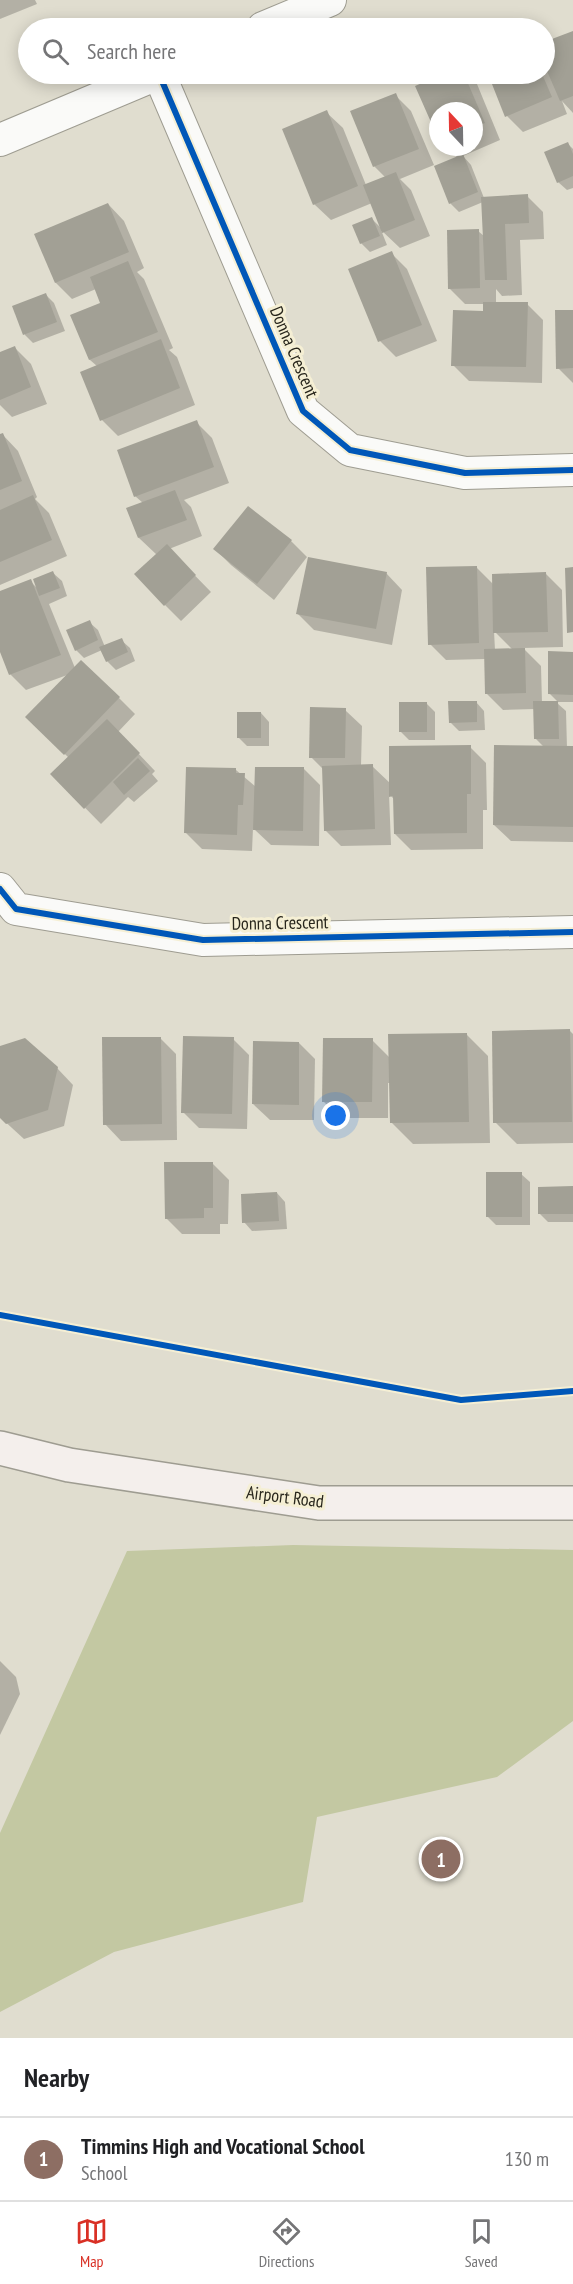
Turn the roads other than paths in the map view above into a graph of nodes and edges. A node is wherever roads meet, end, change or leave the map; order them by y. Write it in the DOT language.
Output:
graph roads {
  1 [pos="330,0"];
  2 [pos="287,18"];
  3 [pos="134,84"];
  4 [pos="162,84"];
  5 [pos="0,140"];
  6 [pos="573,470"];
  7 [pos="0,889"];
  8 [pos="573,932"];
  9 [pos="0,1449"];
  10 [pos="573,1503"];
  1 -- 2 [label="street"];
  3 -- 5 [label="street"];
  4 -- 6 [label="street, Donna Crescent"];
  7 -- 8 [label="street, Donna Crescent"];
  9 -- 10 [label="main road, Airport Road"];
}
